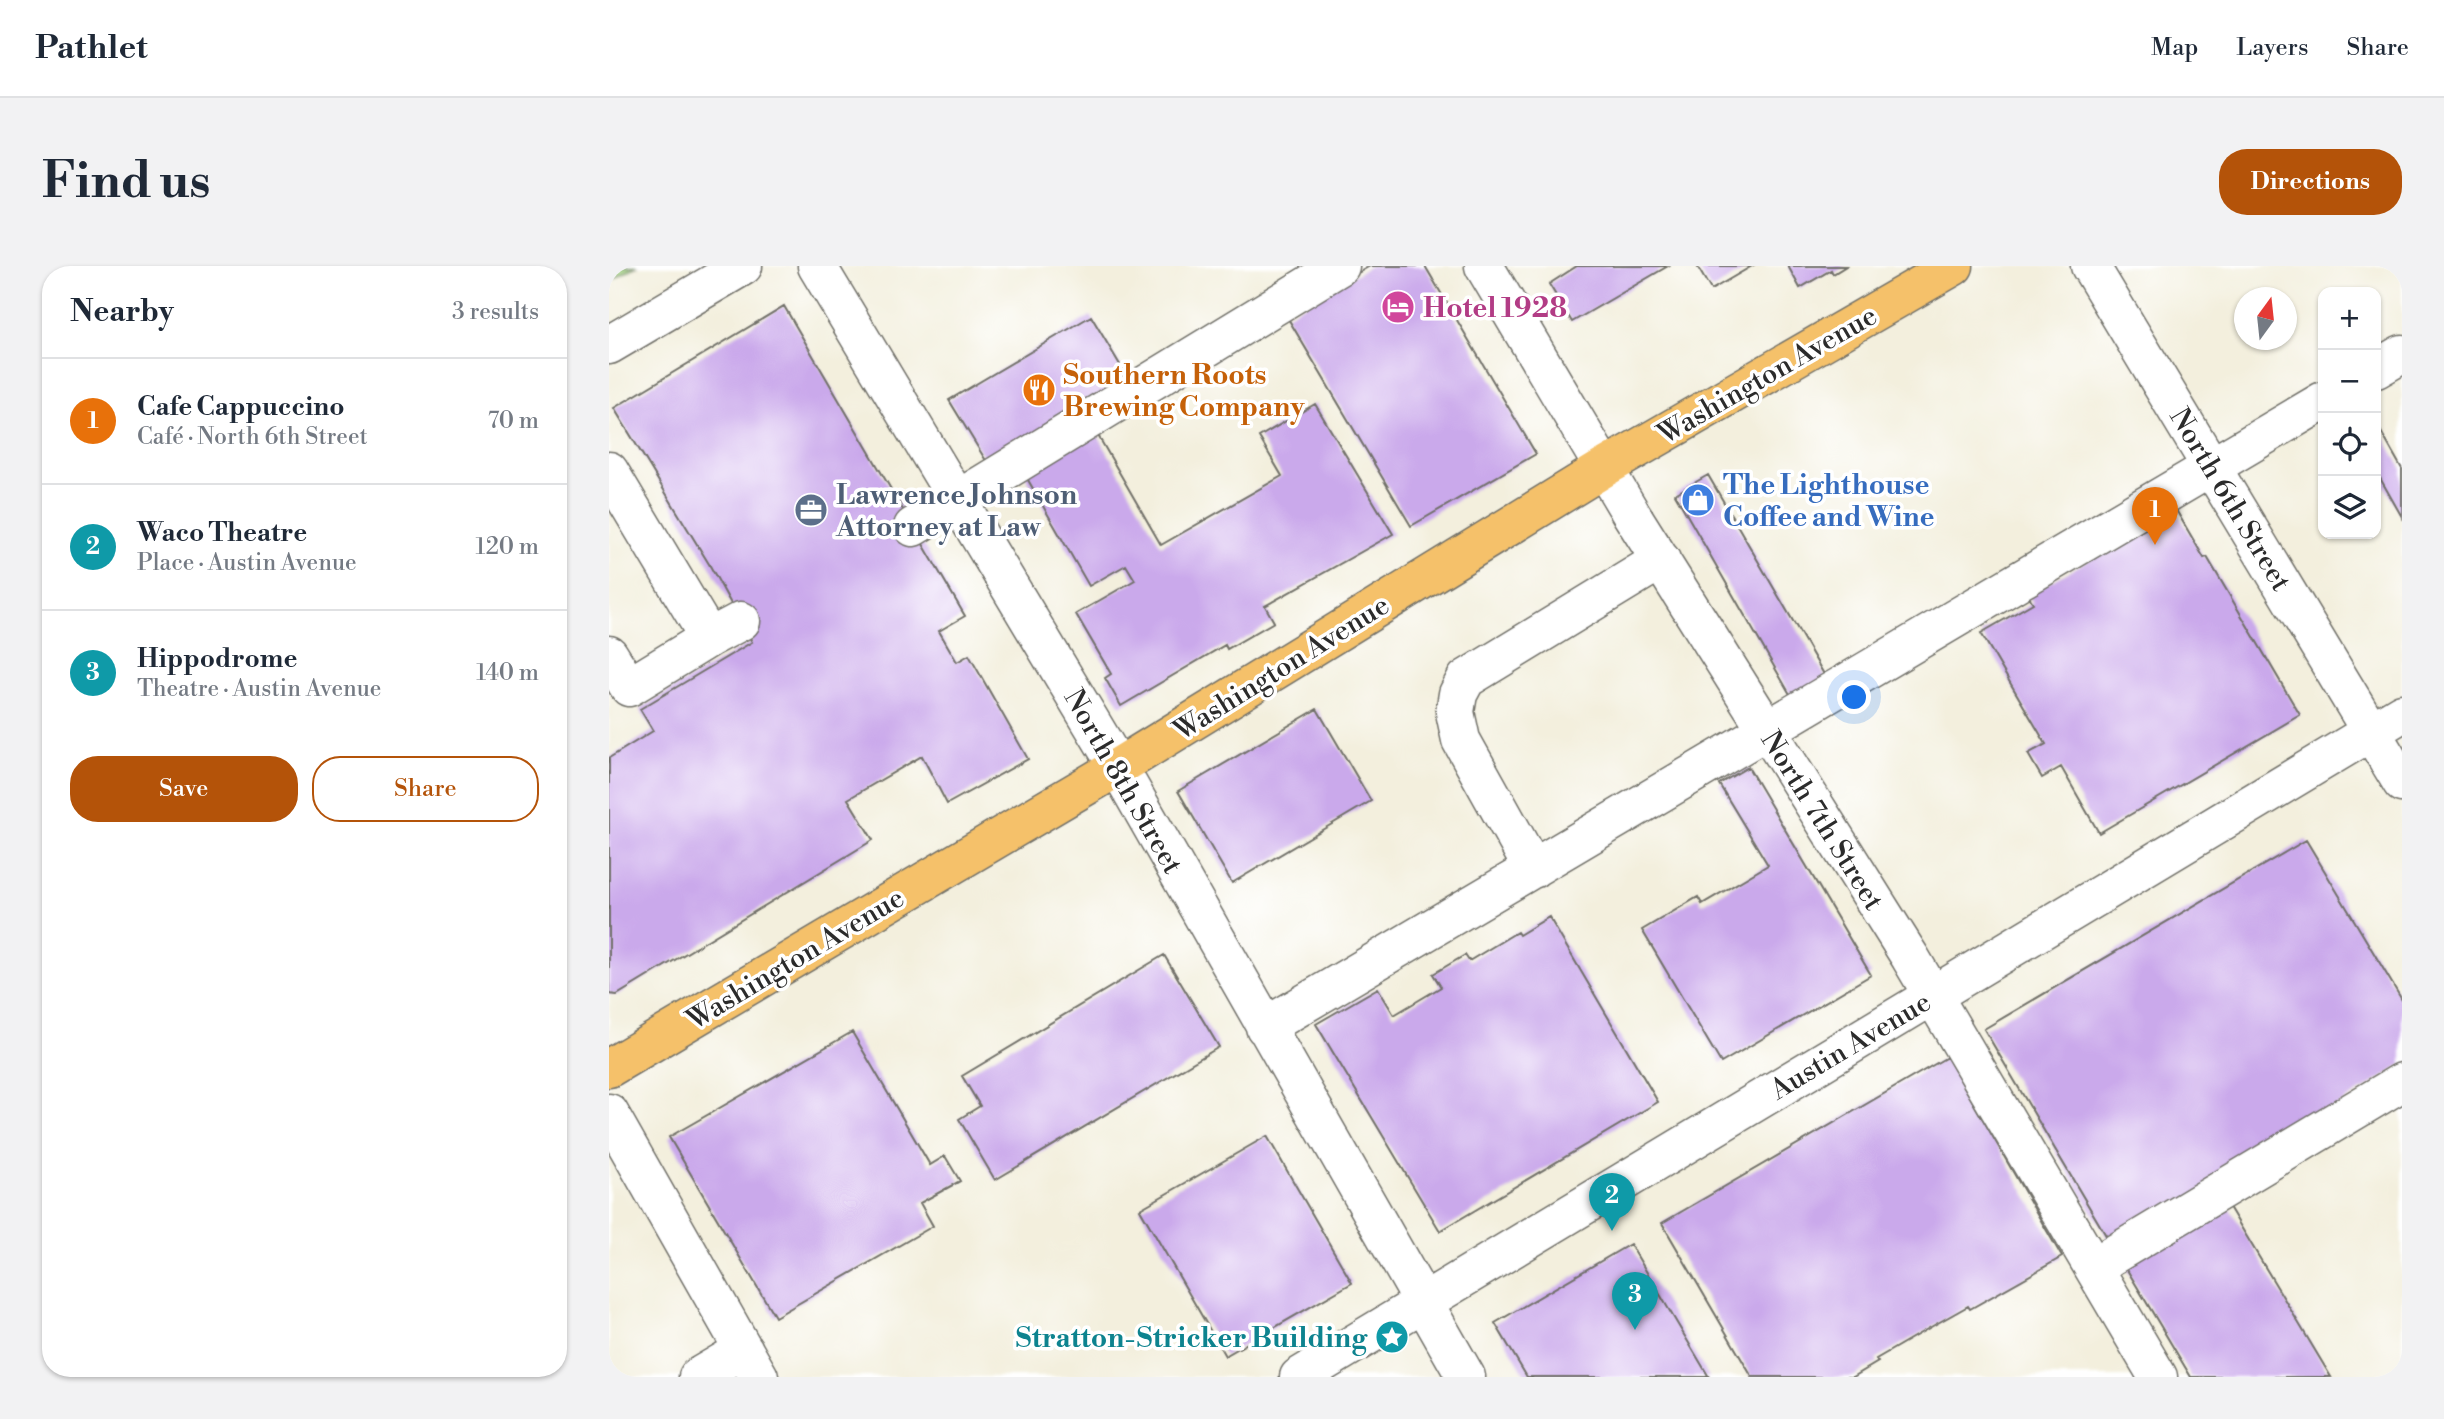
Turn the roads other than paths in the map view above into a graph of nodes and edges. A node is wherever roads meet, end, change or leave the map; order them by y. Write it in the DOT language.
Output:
graph roads {
  1 [pos="743,266"];
  2 [pos="817,266"];
  3 [pos="1340,266"];
  4 [pos="1484,266"];
  5 [pos="1954,266"];
  6 [pos="2090,266"];
  7 [pos="609,345"];
  8 [pos="2402,354"];
  9 [pos="2381,366"];
  10 [pos="2318,404"];
  11 [pos="2213,467"];
  12 [pos="1604,468"];
  13 [pos="609,471"];
  14 [pos="958,499"];
  15 [pos="913,527"];
  16 [pos="1661,560"];
  17 [pos="609,655"];
  18 [pos="619,694"];
  19 [pos="2387,722"];
  20 [pos="1767,731"];
  21 [pos="1118,767"];
  22 [pos="2402,783"];
  23 [pos="1533,869"];
  24 [pos="1933,995"];
  25 [pos="1265,1027"];
  26 [pos="609,1068"];
  27 [pos="2402,1082"];
  28 [pos="609,1113"];
  29 [pos="2093,1267"];
  30 [pos="1424,1302"];
  31 [pos="752,1364"];
  32 [pos="698,1377"];
  33 [pos="1299,1377"];
  34 [pos="1466,1377"];
  35 [pos="2158,1377"];
  1 -- 7 [label="street"];
  2 -- 14 [label="street, North 8th Street"];
  3 -- 14 [label="street"];
  4 -- 12 [label="street, North 7th Street"];
  5 -- 12 [label="main road, Washington Avenue"];
  6 -- 11 [label="street, North 6th Street"];
  8 -- 9 [label="street"];
  10 -- 11 [label="street"];
  11 -- 19 [label="street, North 6th Street"];
  11 -- 20 [label="street"];
  12 -- 16 [label="street, North 7th Street"];
  12 -- 21 [label="main road, Washington Avenue"];
  13 -- 18 [label="street"];
  14 -- 15 [label="street"];
  14 -- 21 [label="street, North 8th Street"];
  16 -- 20 [label="street, North 7th Street"];
  16 -- 23 [label="street"];
  17 -- 18 [label="street"];
  19 -- 22 [label="street, North 6th Street"];
  19 -- 24 [label="street, Austin Avenue"];
  20 -- 23 [label="street"];
  20 -- 24 [label="street, North 7th Street"];
  21 -- 25 [label="street, North 8th Street"];
  21 -- 26 [label="main road, Washington Avenue"];
  23 -- 25 [label="street"];
  24 -- 29 [label="street, North 7th Street"];
  24 -- 30 [label="street, Austin Avenue"];
  25 -- 30 [label="street, North 8th Street"];
  27 -- 29 [label="street"];
  28 -- 31 [label="street"];
  29 -- 35 [label="street, North 7th Street"];
  30 -- 33 [label="street, Austin Avenue"];
  30 -- 34 [label="street, North 8th Street"];
  31 -- 32 [label="street"];
}
